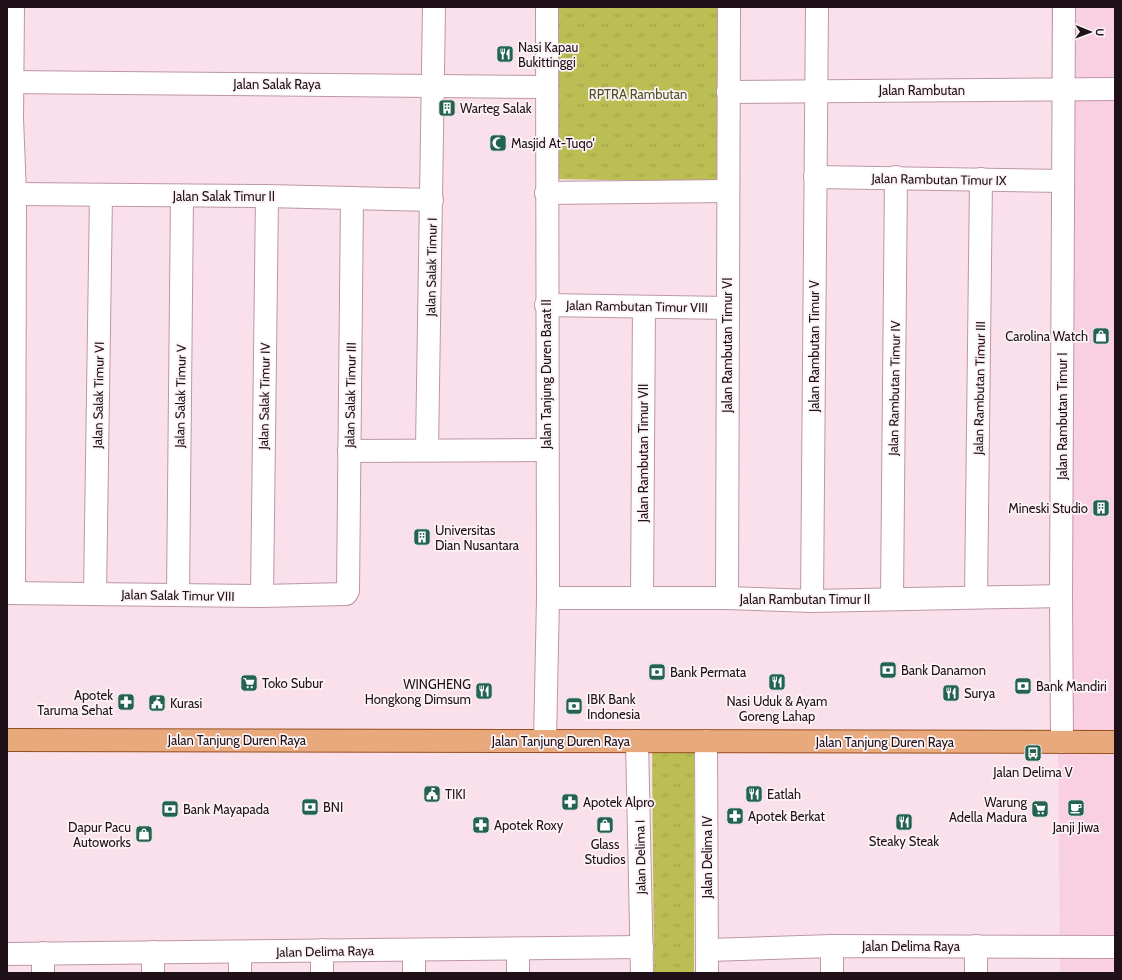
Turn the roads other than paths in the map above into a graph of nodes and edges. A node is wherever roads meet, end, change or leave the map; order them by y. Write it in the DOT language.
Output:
graph roads {
  1 [pos="13,7"];
  2 [pos="434,7"];
  3 [pos="547,7"];
  4 [pos="729,7"];
  5 [pos="817,7"];
  6 [pos="1064,7"];
  7 [pos="10,82"];
  8 [pos="433,85"];
  9 [pos="547,86"];
  10 [pos="1064,89"];
  11 [pos="1115,89"];
  12 [pos="817,91"];
  13 [pos="728,92"];
  14 [pos="815,177"];
  15 [pos="896,178"];
  16 [pos="981,179"];
  17 [pos="1063,181"];
  18 [pos="728,191"];
  19 [pos="546,192"];
  20 [pos="15,194"];
  21 [pos="101,196"];
  22 [pos="182,196"];
  23 [pos="267,196"];
  24 [pos="352,198"];
  25 [pos="432,200"];
  26 [pos="546,305"];
  27 [pos="644,307"];
  28 [pos="727,308"];
  29 [pos="427,449"];
  30 [pos="546,450"];
  31 [pos="349,451"];
  32 [pos="348,591"];
  33 [pos="10,593"];
  34 [pos="95,594"];
  35 [pos="178,595"];
  36 [pos="262,596"];
  37 [pos="1061,596"];
  38 [pos="976,597"];
  39 [pos="548,598"];
  40 [pos="642,598"];
  41 [pos="727,598"];
  42 [pos="892,598"];
  43 [pos="812,601"];
  44 [pos="7,740"];
  45 [pos="545,741"];
  46 [pos="637,741"];
  47 [pos="706,741"];
  48 [pos="1062,742"];
  49 [pos="1115,742"];
  50 [pos="832,946"];
  51 [pos="976,946"];
  52 [pos="642,947"];
  53 [pos="1115,947"];
  54 [pos="518,949"];
  55 [pos="322,950"];
  56 [pos="414,950"];
  57 [pos="708,950"];
  58 [pos="240,952"];
  59 [pos="7,954"];
  60 [pos="43,963"];
  61 [pos="153,963"];
  62 [pos="240,973"];
  63 [pos="322,973"];
  64 [pos="414,973"];
  65 [pos="518,973"];
  66 [pos="642,973"];
  67 [pos="707,973"];
  68 [pos="832,973"];
  69 [pos="976,973"];
  1 -- 7 [label="street"];
  2 -- 8 [label="street, Jalan Salak Timur I"];
  3 -- 9 [label="street, Jalan Tanjung Duren Barat II"];
  4 -- 13 [label="street, Jalan Rambutan Timur VI"];
  5 -- 12 [label="street, Jalan Rambutan Timur V"];
  6 -- 10 [label="street, Jalan Rambutan Timur I"];
  7 -- 8 [label="street, Jalan Salak Raya"];
  7 -- 20 [label="street"];
  8 -- 9 [label="street, Jalan Salak Raya"];
  8 -- 25 [label="street, Jalan Salak Timur I"];
  9 -- 19 [label="street, Jalan Tanjung Duren Barat II"];
  10 -- 11 [label="street, Jalan Rambutan"];
  10 -- 12 [label="street, Jalan Rambutan"];
  10 -- 17 [label="street, Jalan Rambutan Timur I"];
  12 -- 13 [label="street, Jalan Rambutan"];
  12 -- 14 [label="street, Jalan Rambutan Timur V"];
  13 -- 18 [label="street, Jalan Rambutan Timur VI"];
  14 -- 15 [label="street, Jalan Rambutan Timur IX"];
  14 -- 43 [label="street, Jalan Rambutan Timur V"];
  15 -- 16 [label="street, Jalan Rambutan Timur IX"];
  15 -- 42 [label="street, Jalan Rambutan Timur IV"];
  16 -- 17 [label="street, Jalan Rambutan Timur IX"];
  16 -- 38 [label="street, Jalan Rambutan Timur III"];
  17 -- 37 [label="street, Jalan Rambutan Timur I"];
  18 -- 19 [label="street"];
  18 -- 28 [label="street, Jalan Rambutan Timur VI"];
  19 -- 26 [label="street, Jalan Tanjung Duren Barat II"];
  20 -- 21 [label="street, Jalan Salak Timur II"];
  20 -- 33 [label="street"];
  21 -- 22 [label="street, Jalan Salak Timur II"];
  21 -- 34 [label="street, Jalan Salak Timur VI"];
  22 -- 23 [label="street, Jalan Salak Timur II"];
  22 -- 35 [label="street, Jalan Salak Timur V"];
  23 -- 24 [label="street, Jalan Salak Timur II"];
  23 -- 36 [label="street, Jalan Salak Timur IV"];
  24 -- 25 [label="street, Jalan Salak Timur II"];
  24 -- 31 [label="street, Jalan Salak Timur III"];
  25 -- 29 [label="street, Jalan Salak Timur I"];
  26 -- 27 [label="street, Jalan Rambutan Timur VIII"];
  26 -- 30 [label="street, Jalan Tanjung Duren Barat II"];
  27 -- 28 [label="street, Jalan Rambutan Timur VIII"];
  27 -- 40 [label="street, Jalan Rambutan Timur VII"];
  28 -- 41 [label="street, Jalan Rambutan Timur VI"];
  29 -- 30 [label="street"];
  29 -- 31 [label="street"];
  30 -- 39 [label="street, Jalan Tanjung Duren Barat II"];
  31 -- 32 [label="street, Jalan Salak Timur III"];
  32 -- 36 [label="street, Jalan Salak Timur VIII"];
  33 -- 34 [label="street, Jalan Salak Timur VIII"];
  34 -- 35 [label="street, Jalan Salak Timur VIII"];
  35 -- 36 [label="street, Jalan Salak Timur VIII"];
  37 -- 38 [label="street, Jalan Rambutan Timur II"];
  37 -- 48 [label="street, Jalan Rambutan Timur I"];
  38 -- 42 [label="street, Jalan Rambutan Timur II"];
  39 -- 40 [label="street, Jalan Rambutan Timur II"];
  39 -- 45 [label="street, Jalan Tanjung Duren Barat II"];
  40 -- 41 [label="street, Jalan Rambutan Timur II"];
  41 -- 43 [label="street, Jalan Rambutan Timur II"];
  42 -- 43 [label="street, Jalan Rambutan Timur II"];
  44 -- 45 [label="main road, Jalan Tanjung Duren Raya"];
  45 -- 46 [label="main road, Jalan Tanjung Duren Raya"];
  46 -- 47 [label="main road, Jalan Tanjung Duren Raya"];
  46 -- 52 [label="street, Jalan Delima I"];
  47 -- 48 [label="main road, Jalan Tanjung Duren Raya"];
  47 -- 57 [label="street, Jalan Delima IV"];
  48 -- 49 [label="main road, Jalan Tanjung Duren Raya"];
  50 -- 51 [label="street, Jalan Delima Raya"];
  50 -- 57 [label="street, Jalan Delima Raya"];
  50 -- 68 [label="street"];
  51 -- 53 [label="street, Jalan Delima Raya"];
  51 -- 69 [label="street"];
  52 -- 54 [label="street, Jalan Delima Raya"];
  52 -- 66 [label="street, Jalan Delima I"];
  54 -- 56 [label="street, Jalan Delima Raya"];
  54 -- 65 [label="street"];
  55 -- 56 [label="street, Jalan Delima Raya"];
  55 -- 58 [label="street, Jalan Delima Raya"];
  55 -- 63 [label="street"];
  56 -- 64 [label="street"];
  57 -- 67 [label="street, Jalan Delima IV"];
  58 -- 61 [label="street, Jalan Delima Raya"];
  58 -- 62 [label="street"];
  59 -- 60 [label="street, Jalan Delima Raya"];
  60 -- 61 [label="street, Jalan Delima Raya"];
}
